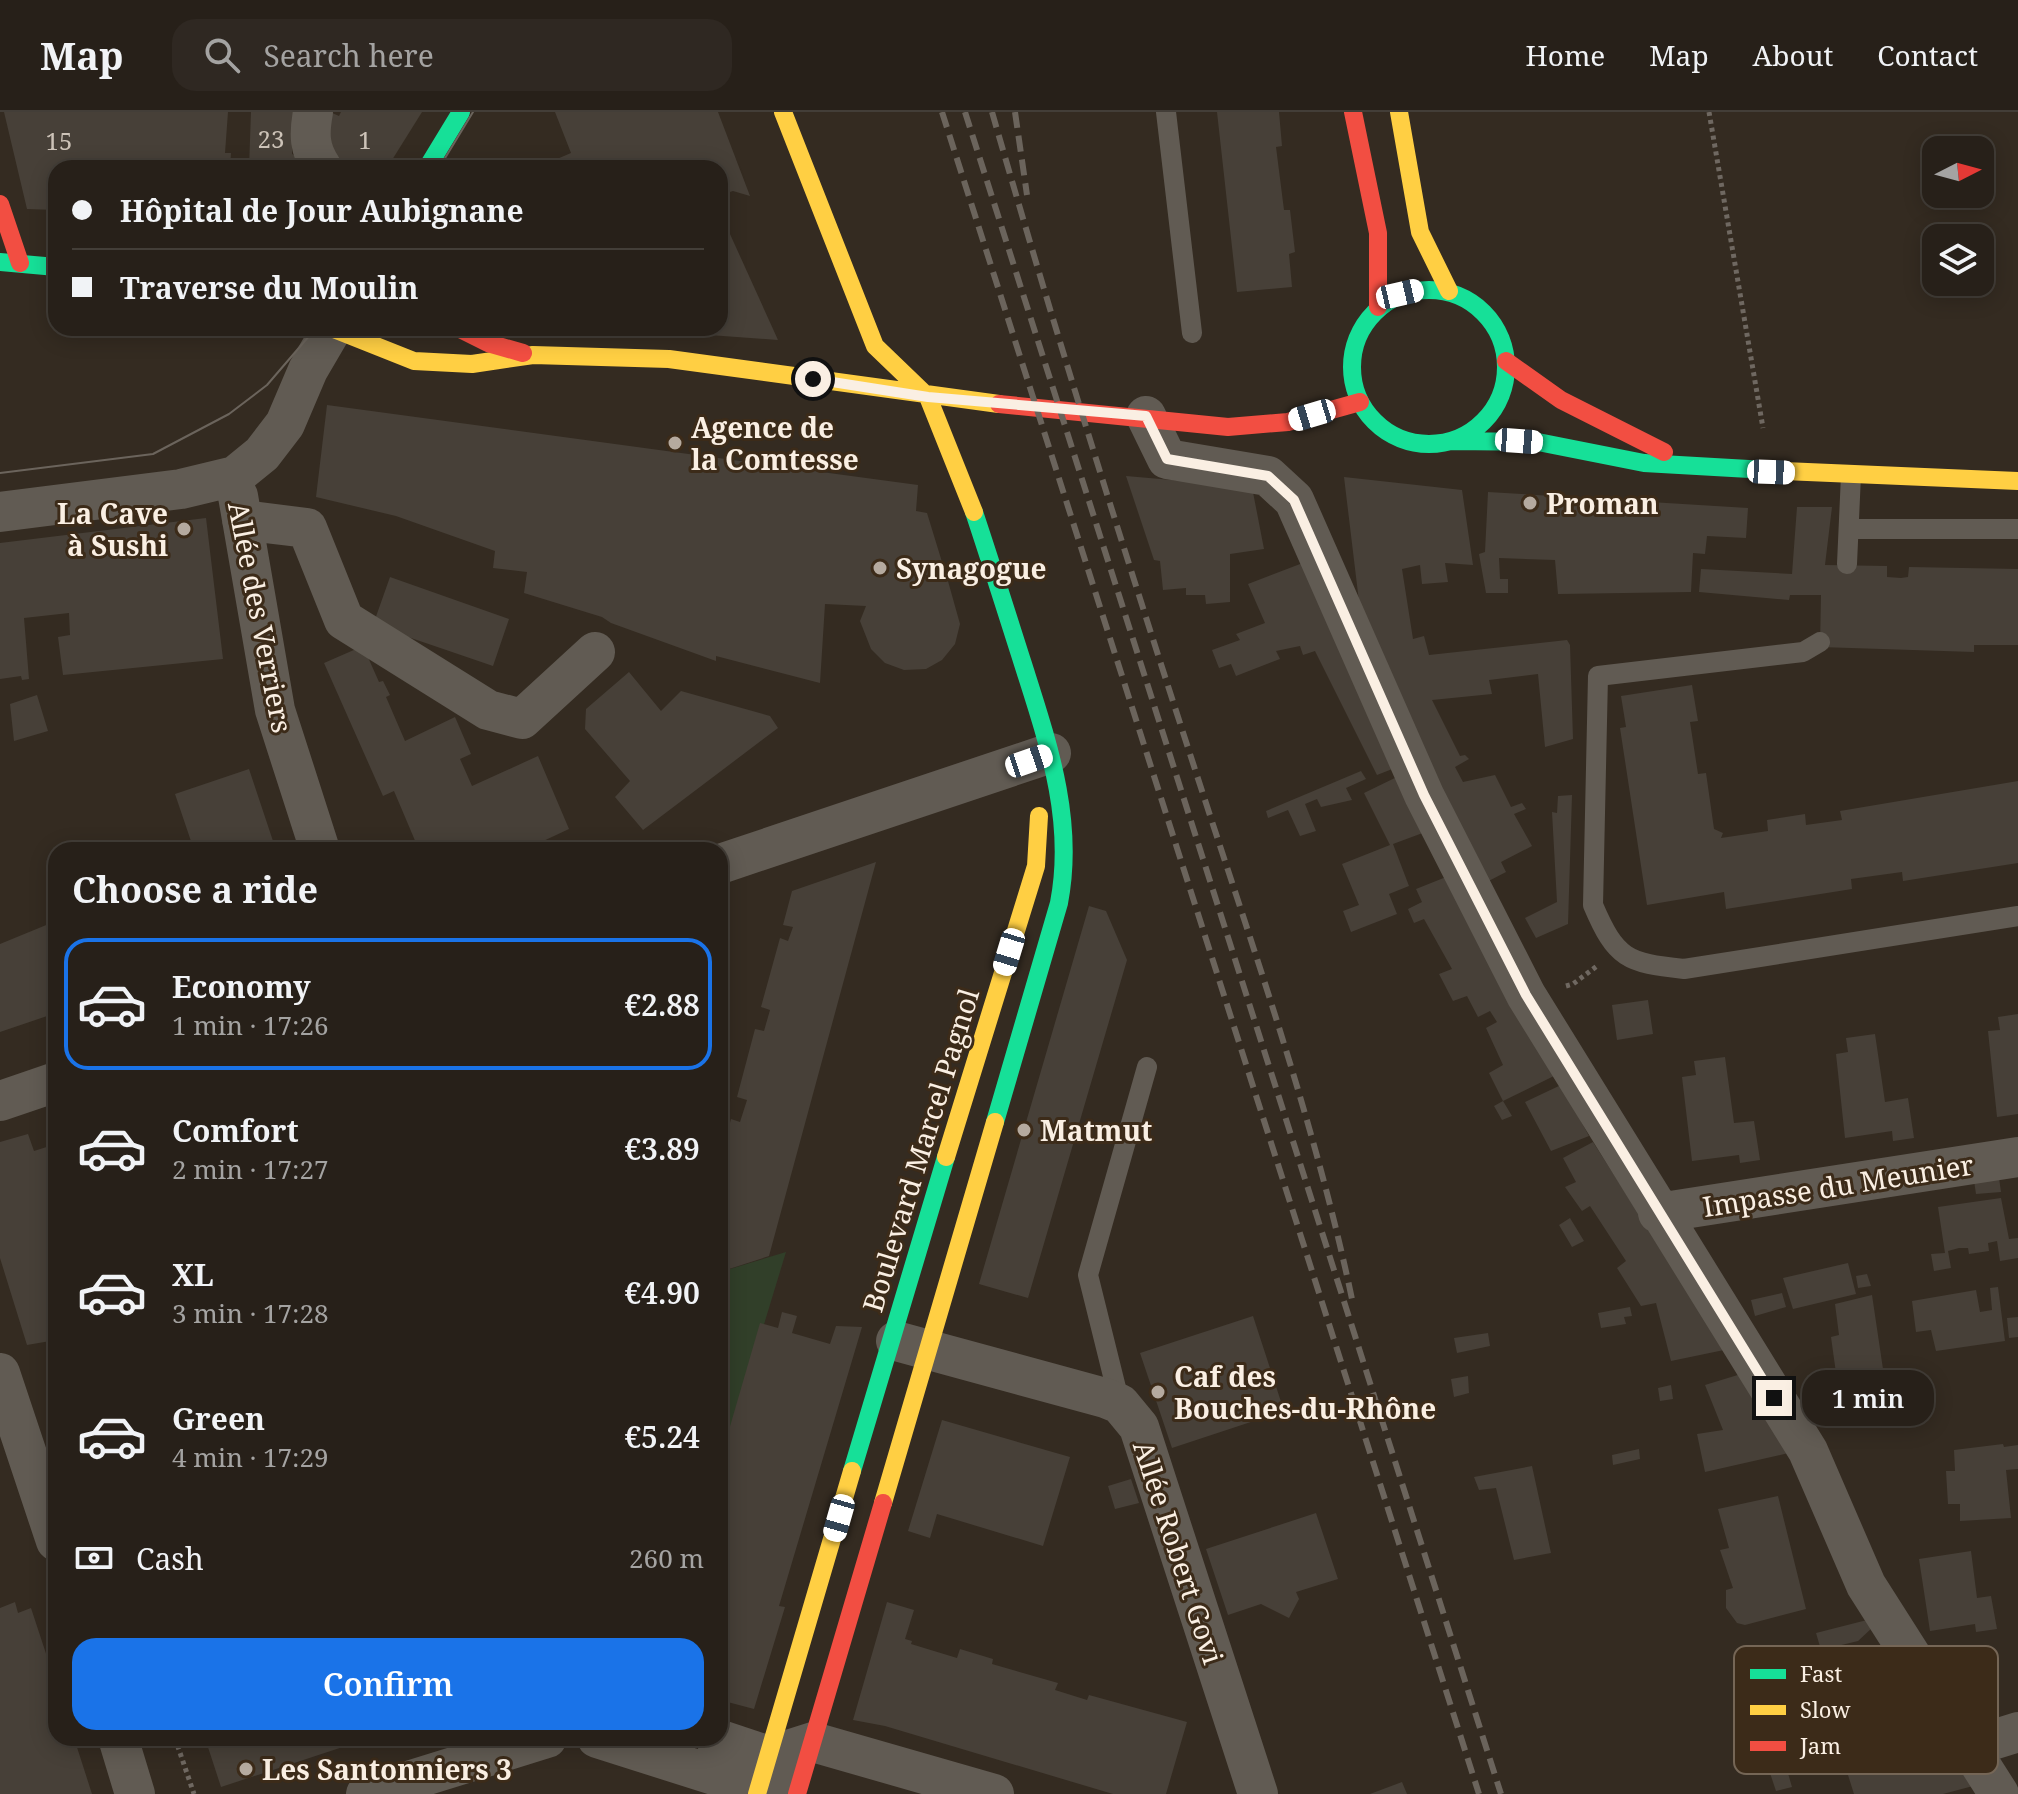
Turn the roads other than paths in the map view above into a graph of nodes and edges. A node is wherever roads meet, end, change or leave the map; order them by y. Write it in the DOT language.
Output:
graph roads {
  1 [pos="313,112"];
  2 [pos="461,112"];
  3 [pos="783,112"];
  4 [pos="1166,112"];
  5 [pos="1353,112"];
  6 [pos="1399,112"];
  7 [pos="316,160"];
  8 [pos="432,160"];
  9 [pos="0,204"];
  10 [pos="0,262"];
  11 [pos="20,263"];
  12 [pos="48,266"];
  13 [pos="1449,291"];
  14 [pos="1378,307"];
  15 [pos="1192,333"];
  16 [pos="327,336"];
  17 [pos="352,336"];
  18 [pos="474,336"];
  19 [pos="533,355"];
  20 [pos="1506,361"];
  21 [pos="928,397"];
  22 [pos="1360,402"];
  23 [pos="1146,416"];
  24 [pos="1450,441"];
  25 [pos="1700,467"];
  26 [pos="1851,475"];
  27 [pos="235,476"];
  28 [pos="2018,481"];
  29 [pos="0,512"];
  30 [pos="242,520"];
  31 [pos="1850,529"];
  32 [pos="2018,529"];
  33 [pos="961,533"];
  34 [pos="1847,564"];
  35 [pos="1820,642"];
  36 [pos="595,652"];
  37 [pos="1035,766"];
  38 [pos="317,842"];
  39 [pos="728,862"];
  40 [pos="2018,916"];
  41 [pos="1147,1067"];
  42 [pos="48,1085"];
  43 [pos="0,1101"];
  44 [pos="2018,1157"];
  45 [pos="1658,1213"];
  46 [pos="891,1339"];
  47 [pos="930,1352"];
  48 [pos="0,1373"];
  49 [pos="1120,1404"];
  50 [pos="48,1517"];
  51 [pos="1905,1646"];
  52 [pos="2018,1732"];
  53 [pos="1998,1738"];
  54 [pos="728,1745"];
  55 [pos="120,1746"];
  56 [pos="521,1746"];
  57 [pos="638,1746"];
  58 [pos="783,1774"];
  59 [pos="1987,1774"];
  60 [pos="135,1794"];
  61 [pos="366,1794"];
  62 [pos="994,1794"];
  63 [pos="1258,1794"];
  64 [pos="1999,1794"];
  1 -- 7 [label="street"];
  2 -- 8 [label="main road"];
  3 -- 21 [label="main road"];
  4 -- 15 [label="lane"];
  5 -- 14 [label="main road"];
  6 -- 13 [label="main road"];
  9 -- 11 [label="main road"];
  10 -- 11 [label="main road"];
  11 -- 12 [label="main road"];
  13 -- 14 [label="main road"];
  13 -- 20 [label="main road"];
  14 -- 22 [label="main road"];
  16 -- 27 [label="street"];
  17 -- 19 [label="main road"];
  18 -- 19 [label="main road"];
  19 -- 21 [label="main road"];
  20 -- 24 [label="main road"];
  20 -- 25 [label="main road"];
  21 -- 23 [label="main road"];
  21 -- 33 [label="main road"];
  21 -- 37 [label="main road, Boulevard Marcel Pagnol"];
  22 -- 23 [label="main road"];
  22 -- 24 [label="main road"];
  23 -- 45 [label="street"];
  24 -- 25 [label="main road"];
  25 -- 26 [label="main road"];
  26 -- 28 [label="main road"];
  26 -- 31 [label="lane"];
  27 -- 29 [label="street"];
  27 -- 30 [label="street, Allée des Verriers"];
  30 -- 36 [label="street"];
  30 -- 38 [label="street, Allée des Verriers"];
  31 -- 32 [label="lane"];
  31 -- 34 [label="lane"];
  35 -- 40 [label="lane"];
  37 -- 39 [label="street"];
  37 -- 46 [label="main road, Boulevard Marcel Pagnol"];
  37 -- 47 [label="main road, Boulevard Marcel Pagnol"];
  41 -- 49 [label="lane"];
  42 -- 43 [label="street"];
  44 -- 45 [label="street, Impasse du Meunier"];
  45 -- 51 [label="street"];
  46 -- 47 [label="street"];
  46 -- 58 [label="main road, Boulevard Marcel Pagnol"];
  47 -- 49 [label="street"];
  47 -- 58 [label="main road, Boulevard Marcel Pagnol"];
  48 -- 50 [label="street"];
  49 -- 63 [label="street, Allée Robert Govi"];
  52 -- 53 [label="street"];
  54 -- 58 [label="street"];
  55 -- 60 [label="street"];
  56 -- 61 [label="street"];
  57 -- 58 [label="street"];
  58 -- 62 [label="street"];
  59 -- 64 [label="street"];
}
